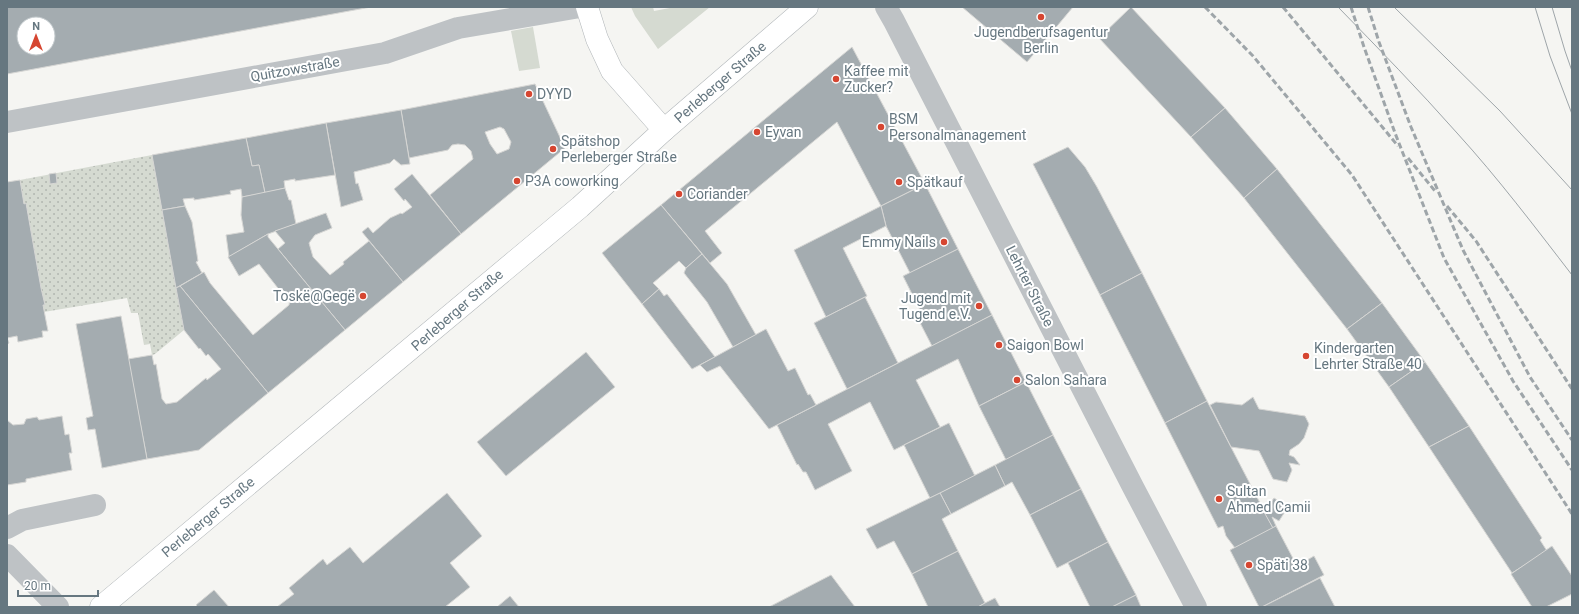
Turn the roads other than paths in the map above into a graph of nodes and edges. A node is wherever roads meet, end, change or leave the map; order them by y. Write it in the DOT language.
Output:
graph roads {
  1 [pos="580,7"];
  2 [pos="587,7"];
  3 [pos="807,7"];
  4 [pos="886,7"];
  5 [pos="7,122"];
  6 [pos="664,130"];
  7 [pos="95,506"];
  8 [pos="7,528"];
  9 [pos="7,555"];
  10 [pos="58,607"];
  11 [pos="101,607"];
  12 [pos="1196,607"];
  1 -- 5 [label="street, Quitzowstraße"];
  2 -- 6 [label="main road"];
  3 -- 6 [label="main road, Perleberger Straße"];
  4 -- 12 [label="street, Lehrter Straße"];
  6 -- 11 [label="main road, Perleberger Straße"];
  7 -- 8 [label="street"];
  9 -- 10 [label="street"];
}
